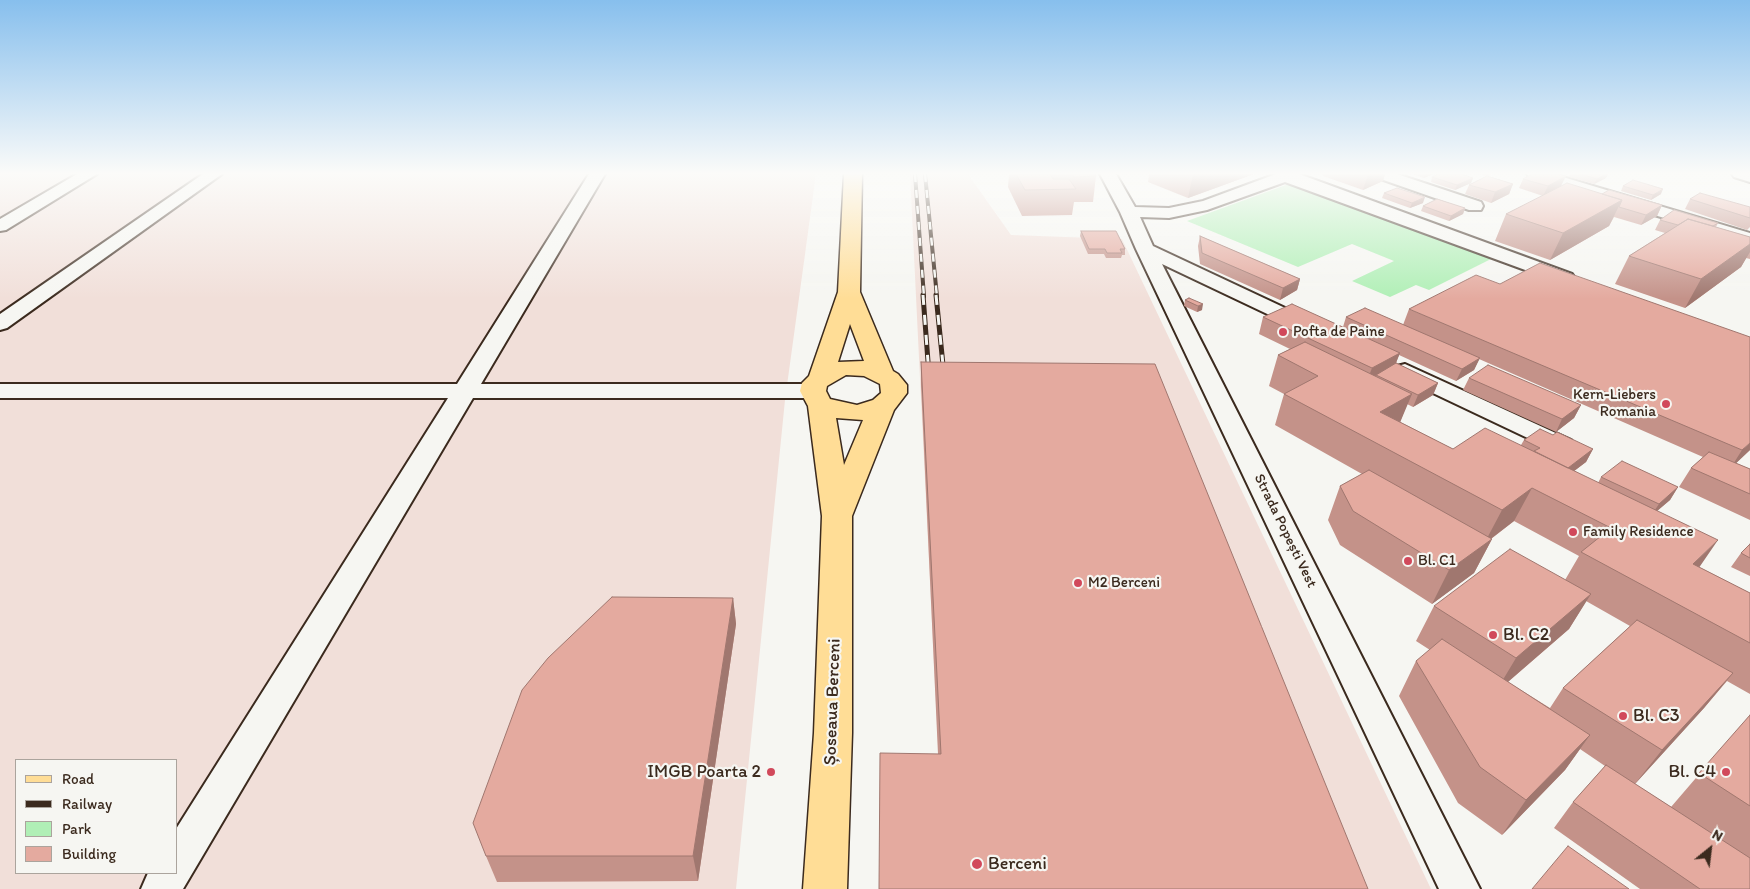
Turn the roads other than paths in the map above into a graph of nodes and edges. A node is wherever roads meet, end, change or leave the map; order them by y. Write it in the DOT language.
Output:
graph roads {
  1 [pos="18,215"];
  2 [pos="155,215"];
  3 [pos="572,215"];
  4 [pos="852,215"];
  5 [pos="1131,215"];
  6 [pos="1397,215"];
  7 [pos="1672,215"];
  8 [pos="0,226"];
  9 [pos="1750,239"];
  10 [pos="1145,249"];
  11 [pos="1582,284"];
  12 [pos="849,292"];
  13 [pos="0,324"];
  14 [pos="1327,335"];
  15 [pos="1391,364"];
  16 [pos="881,373"];
  17 [pos="0,391"];
  18 [pos="466,391"];
  19 [pos="819,391"];
  20 [pos="882,406"];
  21 [pos="1562,445"];
  22 [pos="837,516"];
  23 [pos="178,862"];
  24 [pos="170,874"];
  25 [pos="161,889"];
  26 [pos="825,889"];
  27 [pos="1460,889"];
  1 -- 8 [label="street"];
  2 -- 13 [label="street"];
  3 -- 18 [label="street"];
  4 -- 12 [label="main road, Șoseaua Berceni"];
  5 -- 10 [label="street, Strada Popești Vest"];
  6 -- 11 [label="street"];
  7 -- 9 [label="street"];
  10 -- 14 [label="street"];
  10 -- 27 [label="street, Strada Popești Vest"];
  12 -- 16 [label="main road, Șoseaua Berceni"];
  12 -- 19 [label="main road, Șoseaua Berceni"];
  15 -- 21 [label="street"];
  16 -- 19 [label="main road"];
  16 -- 20 [label="main road, Șoseaua Berceni"];
  17 -- 18 [label="street"];
  18 -- 19 [label="street"];
  18 -- 23 [label="street"];
  19 -- 20 [label="main road"];
  19 -- 22 [label="main road, Șoseaua Berceni"];
  20 -- 22 [label="main road, Șoseaua Berceni"];
  22 -- 26 [label="main road, Șoseaua Berceni"];
  24 -- 25 [label="street"];
}
